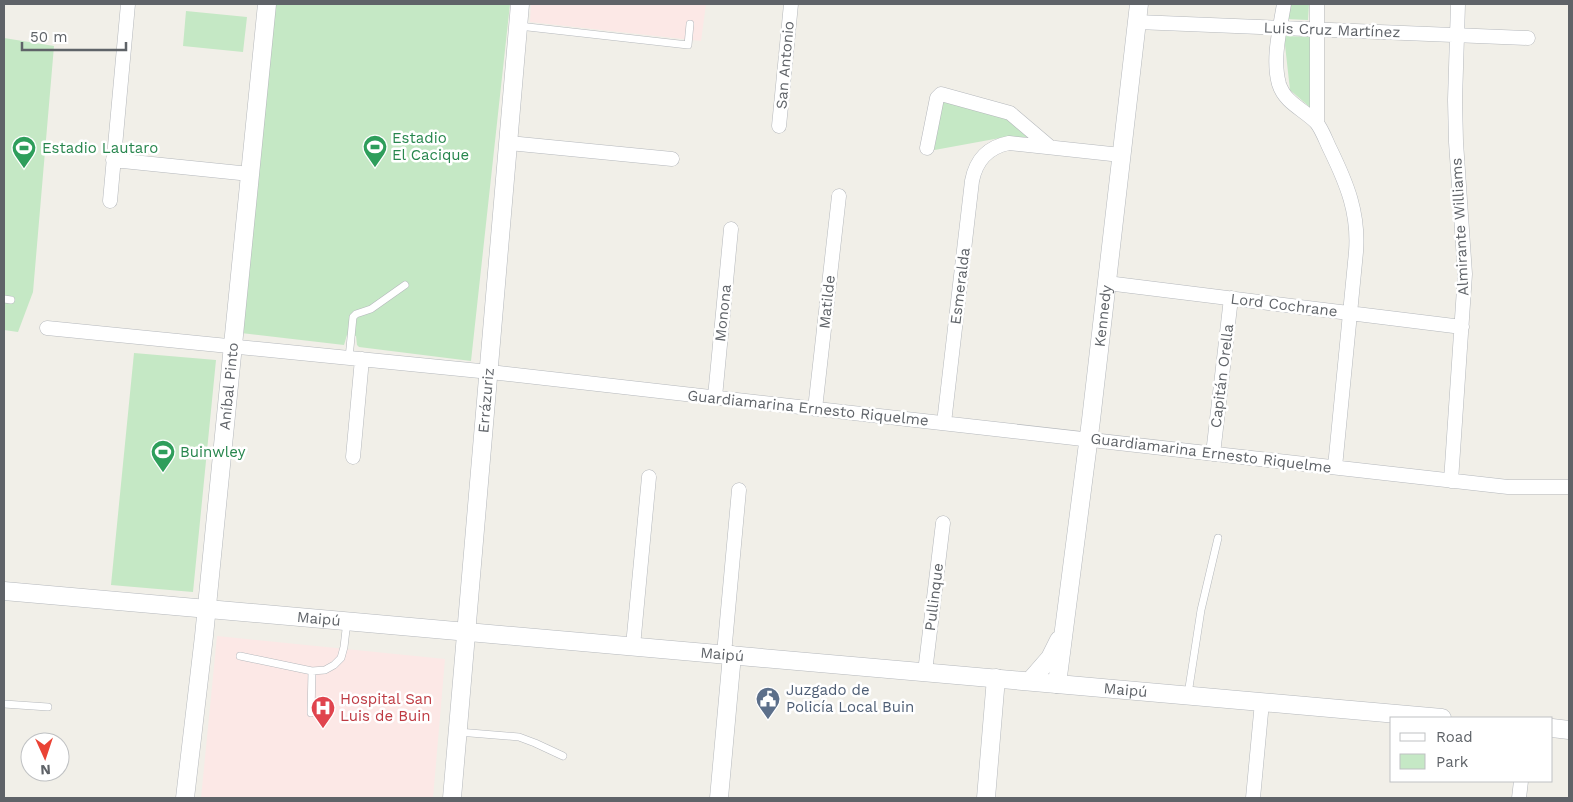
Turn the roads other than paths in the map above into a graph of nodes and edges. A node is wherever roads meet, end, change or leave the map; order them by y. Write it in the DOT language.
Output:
graph roads {
  1 [pos="128,4"];
  2 [pos="268,4"];
  3 [pos="520,4"];
  4 [pos="791,4"];
  5 [pos="1139,4"];
  6 [pos="1284,4"];
  7 [pos="1317,4"];
  8 [pos="1458,4"];
  9 [pos="1137,22"];
  10 [pos="690,24"];
  11 [pos="518,26"];
  12 [pos="1280,28"];
  13 [pos="1317,29"];
  14 [pos="1457,35"];
  15 [pos="1528,38"];
  16 [pos="1317,123"];
  17 [pos="779,126"];
  18 [pos="509,143"];
  19 [pos="1050,147"];
  20 [pos="927,148"];
  21 [pos="1121,154"];
  22 [pos="114,160"];
  23 [pos="672,160"];
  24 [pos="250,174"];
  25 [pos="839,196"];
  26 [pos="110,201"];
  27 [pos="732,229"];
  28 [pos="1107,283"];
  29 [pos="404,285"];
  30 [pos="1231,298"];
  31 [pos="1350,313"];
  32 [pos="1462,327"];
  33 [pos="47,328"];
  34 [pos="233,347"];
  35 [pos="355,359"];
  36 [pos="490,372"];
  37 [pos="715,397"];
  38 [pos="815,409"];
  39 [pos="944,423"];
  40 [pos="1088,439"];
  41 [pos="1213,454"];
  42 [pos="353,457"];
  43 [pos="1335,467"];
  44 [pos="649,477"];
  45 [pos="1451,481"];
  46 [pos="1569,487"];
  47 [pos="739,490"];
  48 [pos="943,523"];
  49 [pos="1218,538"];
  50 [pos="4,591"];
  51 [pos="207,608"];
  52 [pos="347,621"];
  53 [pos="1064,628"];
  54 [pos="466,632"];
  55 [pos="633,646"];
  56 [pos="728,655"];
  57 [pos="240,656"];
  58 [pos="312,671"];
  59 [pos="925,672"];
  60 [pos="996,678"];
  61 [pos="1030,682"];
  62 [pos="1057,684"];
  63 [pos="1188,696"];
  64 [pos="1262,702"];
  65 [pos="4,704"];
  66 [pos="48,707"];
  67 [pos="311,713"];
  68 [pos="1431,717"];
  69 [pos="1553,728"];
  70 [pos="1569,730"];
  71 [pos="458,732"];
  72 [pos="563,756"];
  73 [pos="1521,782"];
  74 [pos="184,798"];
  75 [pos="452,798"];
  76 [pos="719,798"];
  77 [pos="986,798"];
  78 [pos="1253,798"];
  79 [pos="1520,798"];
  1 -- 22 [label="street"];
  2 -- 24 [label="street, Aníbal Pinto"];
  3 -- 11 [label="street, Errázuriz"];
  4 -- 17 [label="street, San Antonio"];
  5 -- 9 [label="street, Kennedy"];
  6 -- 12 [label="street"];
  7 -- 13 [label="street"];
  8 -- 14 [label="street, Almirante Williams"];
  9 -- 12 [label="street, Luis Cruz Martínez"];
  9 -- 21 [label="street, Kennedy"];
  10 -- 11 [label="lane"];
  11 -- 18 [label="street, Errázuriz"];
  12 -- 13 [label="street, Luis Cruz Martínez"];
  12 -- 16 [label="street"];
  13 -- 14 [label="street, Luis Cruz Martínez"];
  13 -- 16 [label="street"];
  14 -- 15 [label="street, Luis Cruz Martínez"];
  14 -- 32 [label="street, Almirante Williams"];
  16 -- 31 [label="street"];
  18 -- 23 [label="street"];
  18 -- 36 [label="street, Errázuriz"];
  19 -- 20 [label="street"];
  19 -- 21 [label="street"];
  19 -- 39 [label="street, Esmeralda"];
  21 -- 28 [label="street, Kennedy"];
  22 -- 24 [label="street"];
  22 -- 26 [label="street"];
  24 -- 34 [label="street, Aníbal Pinto"];
  25 -- 38 [label="street, Matilde"];
  27 -- 37 [label="street, Monona"];
  28 -- 30 [label="street, Lord Cochrane"];
  28 -- 40 [label="street, Kennedy"];
  29 -- 35 [label="lane"];
  30 -- 31 [label="street, Lord Cochrane"];
  30 -- 41 [label="street, Capitán Orella"];
  31 -- 32 [label="street, Lord Cochrane"];
  31 -- 43 [label="street"];
  32 -- 45 [label="street, Almirante Williams"];
  33 -- 34 [label="street, Guardiamarina Ernesto Riquelme"];
  34 -- 35 [label="street, Guardiamarina Ernesto Riquelme"];
  34 -- 51 [label="street, Aníbal Pinto"];
  35 -- 36 [label="street, Guardiamarina Ernesto Riquelme"];
  35 -- 42 [label="street"];
  36 -- 37 [label="street, Guardiamarina Ernesto Riquelme"];
  36 -- 54 [label="street, Errázuriz"];
  37 -- 38 [label="street, Guardiamarina Ernesto Riquelme"];
  38 -- 39 [label="street, Guardiamarina Ernesto Riquelme"];
  39 -- 40 [label="street, Guardiamarina Ernesto Riquelme"];
  40 -- 41 [label="street, Guardiamarina Ernesto Riquelme"];
  40 -- 53 [label="street, Kennedy"];
  41 -- 43 [label="street, Guardiamarina Ernesto Riquelme"];
  43 -- 45 [label="street, Guardiamarina Ernesto Riquelme"];
  44 -- 55 [label="street"];
  45 -- 46 [label="street, Guardiamarina Ernesto Riquelme"];
  47 -- 56 [label="street"];
  48 -- 59 [label="street, Pullinque"];
  49 -- 63 [label="lane"];
  50 -- 51 [label="street, Maipú"];
  51 -- 52 [label="street, Maipú"];
  51 -- 74 [label="street, Aníbal Pinto"];
  52 -- 54 [label="street, Maipú"];
  52 -- 58 [label="lane"];
  53 -- 61 [label="street, Kennedy"];
  53 -- 62 [label="street, Kennedy"];
  54 -- 55 [label="street, Maipú"];
  54 -- 71 [label="street, Errázuriz"];
  55 -- 56 [label="street, Maipú"];
  56 -- 59 [label="street, Maipú"];
  56 -- 76 [label="street"];
  57 -- 58 [label="lane"];
  58 -- 67 [label="lane"];
  59 -- 60 [label="street, Maipú"];
  60 -- 61 [label="street, Maipú"];
  60 -- 77 [label="street"];
  61 -- 62 [label="street, Maipú"];
  62 -- 63 [label="street, Maipú"];
  63 -- 64 [label="street, Maipú"];
  64 -- 68 [label="street, Maipú"];
  64 -- 78 [label="street"];
  65 -- 66 [label="lane"];
  69 -- 70 [label="street"];
  71 -- 72 [label="lane"];
  71 -- 75 [label="street, Errázuriz"];
  73 -- 79 [label="street"];
}
